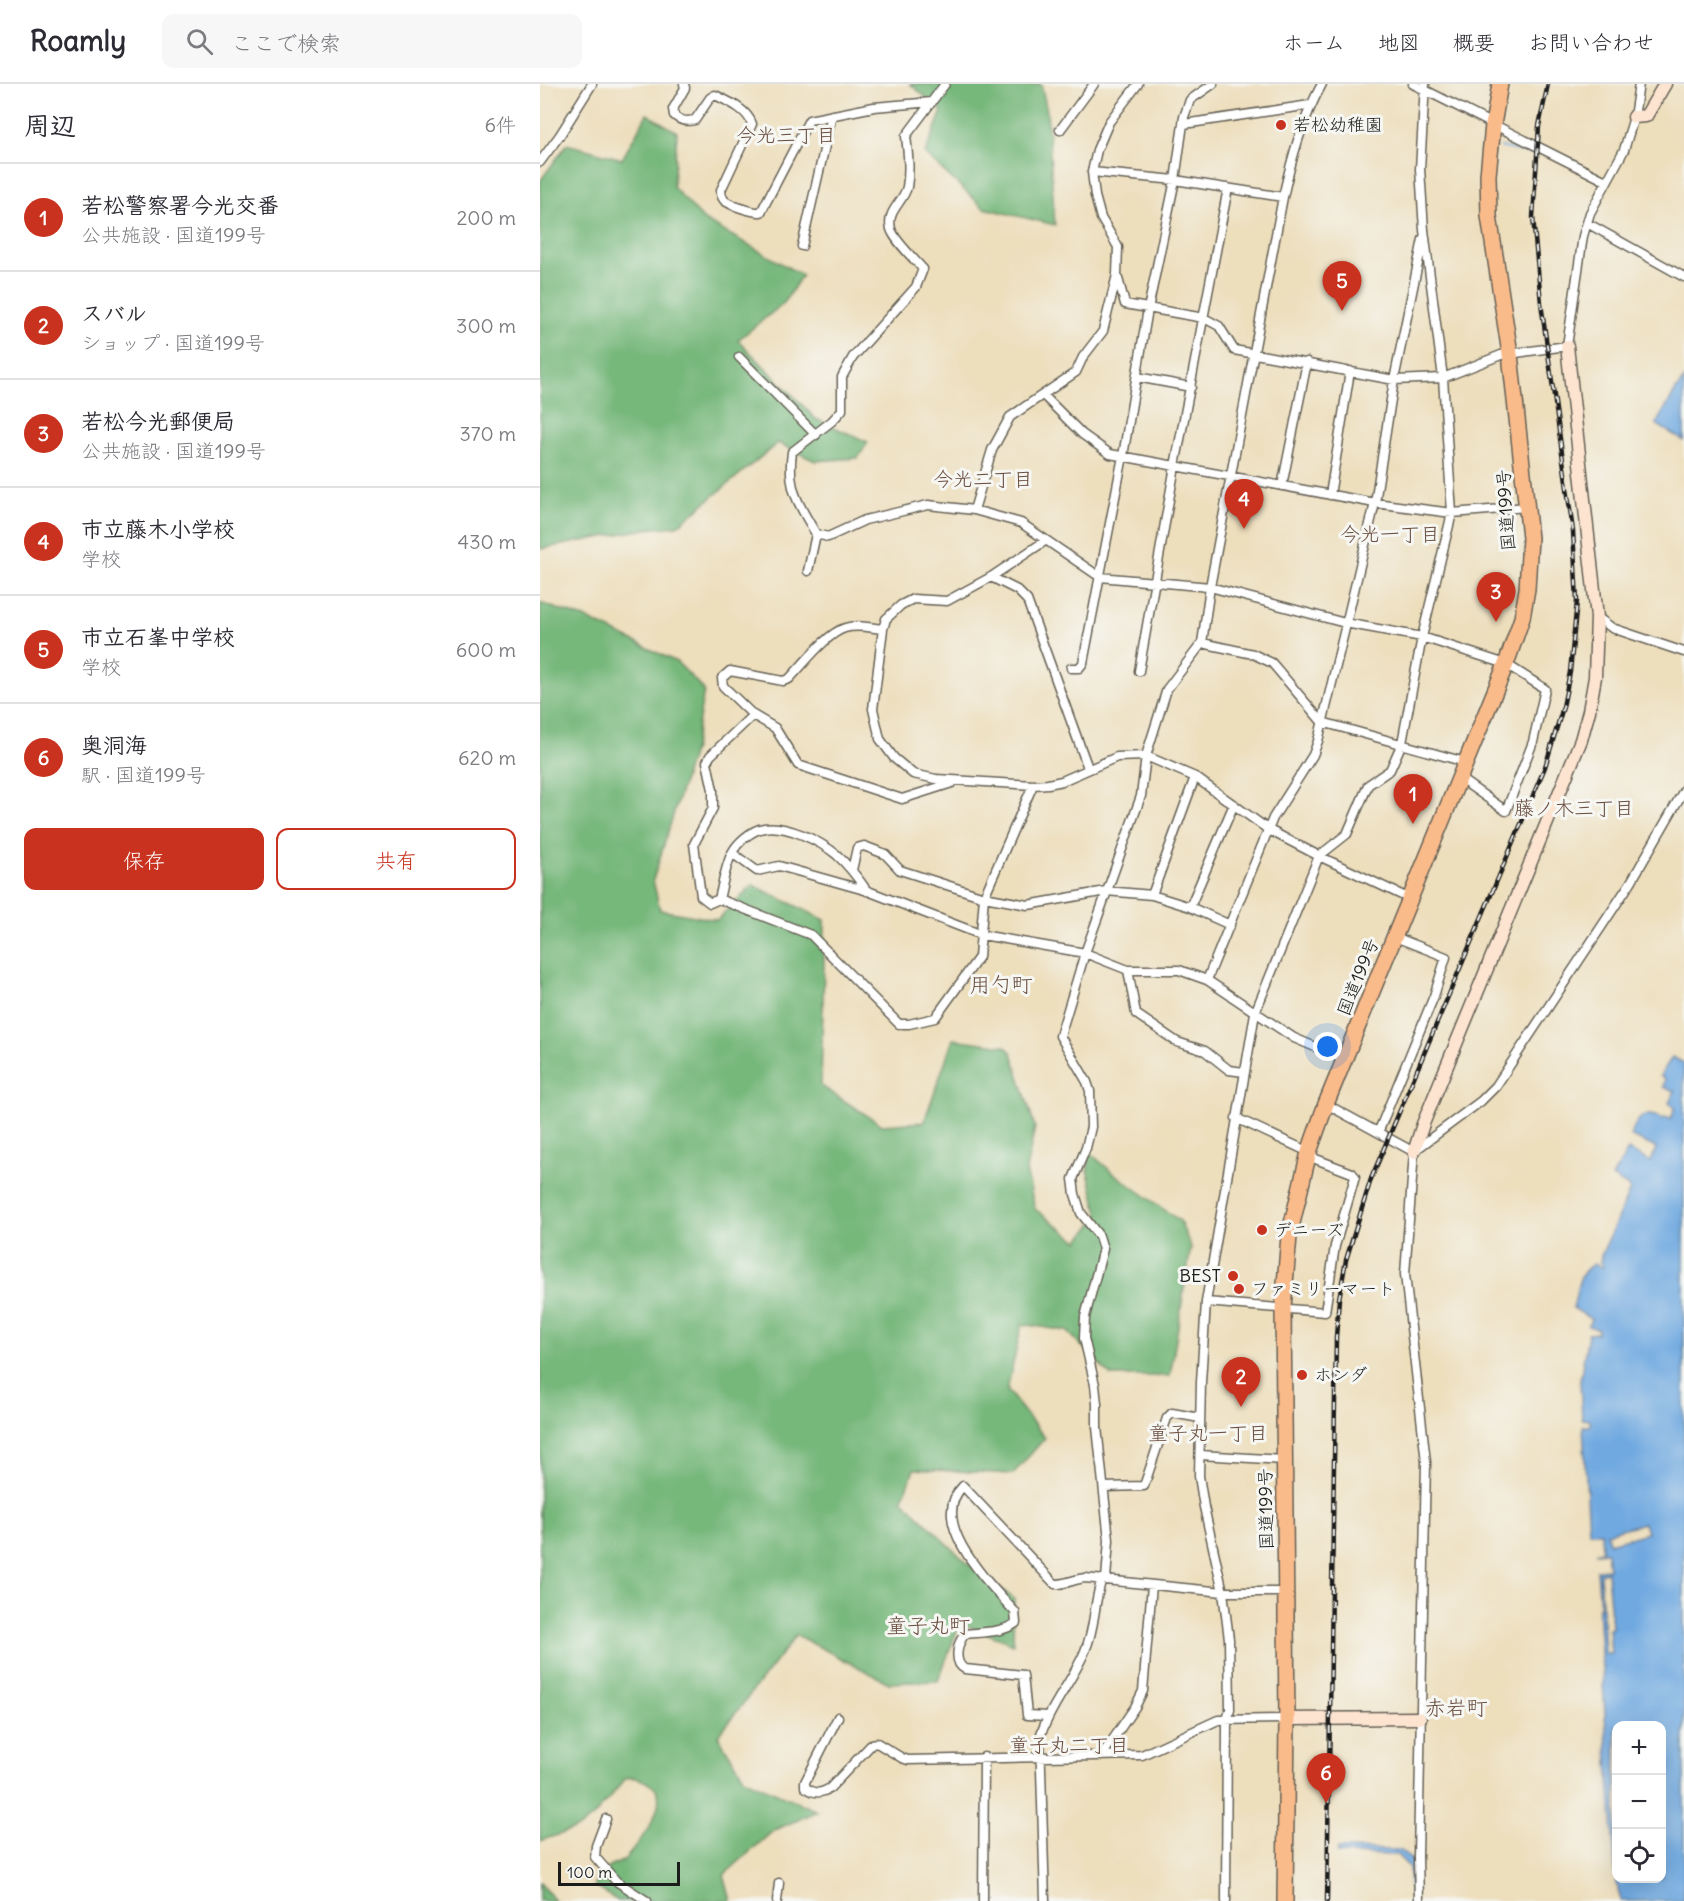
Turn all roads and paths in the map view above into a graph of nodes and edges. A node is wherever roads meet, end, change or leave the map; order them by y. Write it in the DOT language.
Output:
graph roads {
  1 [pos="592,84"];
  2 [pos="684,84"];
  3 [pos="945,84"];
  4 [pos="1094,84"];
  5 [pos="1138,84"];
  6 [pos="1213,84"];
  7 [pos="1322,84"];
  8 [pos="1413,84"];
  9 [pos="1490,84"];
  10 [pos="1500,84"];
  11 [pos="1639,84"];
  12 [pos="1665,84"];
  13 [pos="1425,87"];
  14 [pos="932,102"];
  15 [pos="1310,105"];
  16 [pos="832,115"];
  17 [pos="1634,117"];
  18 [pos="1489,123"];
  19 [pos="1184,124"];
  20 [pos="1060,130"];
  21 [pos="540,162"];
  22 [pos="1092,172"];
  23 [pos="1175,180"];
  24 [pos="1606,181"];
  25 [pos="1228,188"];
  26 [pos="1283,197"];
  27 [pos="1587,223"];
  28 [pos="1424,230"];
  29 [pos="802,246"];
  30 [pos="1117,275"];
  31 [pos="1684,277"];
  32 [pos="1148,309"];
  33 [pos="1204,318"];
  34 [pos="1567,346"];
  35 [pos="1255,352"];
  36 [pos="1505,355"];
  37 [pos="740,357"];
  38 [pos="1307,362"];
  39 [pos="1350,371"];
  40 [pos="1137,377"];
  41 [pos="1443,378"];
  42 [pos="1394,380"];
  43 [pos="1191,387"];
  44 [pos="1043,395"];
  45 [pos="816,435"];
  46 [pos="1123,456"];
  47 [pos="1175,466"];
  48 [pos="1231,476"];
  49 [pos="1282,486"];
  50 [pos="1330,495"];
  51 [pos="1375,503"];
  52 [pos="1522,508"];
  53 [pos="974,510"];
  54 [pos="1452,513"];
  55 [pos="816,534"];
  56 [pos="1045,541"];
  57 [pos="808,571"];
  58 [pos="991,577"];
  59 [pos="1100,577"];
  60 [pos="1155,583"];
  61 [pos="1210,587"];
  62 [pos="1597,616"];
  63 [pos="1345,623"];
  64 [pos="883,629"];
  65 [pos="1422,637"];
  66 [pos="1202,643"];
  67 [pos="1684,652"];
  68 [pos="1502,662"];
  69 [pos="1071,668"];
  70 [pos="1139,671"];
  71 [pos="753,715"];
  72 [pos="1322,722"];
  73 [pos="1402,743"];
  74 [pos="1146,756"];
  75 [pos="1461,760"];
  76 [pos="1088,768"];
  77 [pos="1195,777"];
  78 [pos="1459,778"];
  79 [pos="958,781"];
  80 [pos="1033,785"];
  81 [pos="1684,790"];
  82 [pos="1234,804"];
  83 [pos="1269,830"];
  84 [pos="732,853"];
  85 [pos="1319,856"];
  86 [pos="852,870"];
  87 [pos="868,891"];
  88 [pos="1106,891"];
  89 [pos="1152,895"];
  90 [pos="984,897"];
  91 [pos="719,898"];
  92 [pos="1406,898"];
  93 [pos="1190,907"];
  94 [pos="1230,924"];
  95 [pos="982,935"];
  96 [pos="1395,938"];
  97 [pos="1085,953"];
  98 [pos="1128,970"];
  99 [pos="1207,980"];
  100 [pos="1255,1013"];
  101 [pos="1341,1058"];
  102 [pos="1244,1072"];
  103 [pos="1326,1104"];
  104 [pos="1236,1118"];
  105 [pos="1376,1131"];
  106 [pos="1306,1152"];
  107 [pos="1414,1152"];
  108 [pos="1206,1302"];
  109 [pos="1279,1308"];
  110 [pos="1200,1418"];
  111 [pos="1200,1455"];
  112 [pos="1281,1460"];
  113 [pos="1104,1486"];
  114 [pos="1104,1579"];
  115 [pos="1152,1585"];
  116 [pos="1223,1592"];
  117 [pos="1282,1592"];
  118 [pos="1049,1716"];
  119 [pos="838,1717"];
  120 [pos="1420,1718"];
  121 [pos="1227,1719"];
  122 [pos="1283,1719"];
  123 [pos="1103,1754"];
  124 [pos="1040,1756"];
  125 [pos="984,1757"];
  126 [pos="606,1819"];
  127 [pos="779,1883"];
  128 [pos="647,1901"];
  129 [pos="777,1901"];
  130 [pos="983,1901"];
  131 [pos="1045,1901"];
  132 [pos="1226,1901"];
  133 [pos="1278,1901"];
  134 [pos="1286,1901"];
  135 [pos="1419,1901"];
  1 -- 21 [label="street"];
  2 -- 16 [label="street"];
  3 -- 14 [label="street"];
  4 -- 20 [label="street"];
  5 -- 22 [label="street"];
  6 -- 19 [label="street"];
  7 -- 15 [label="street"];
  8 -- 13 [label="street"];
  9 -- 18 [label="highway, 国道199号"];
  10 -- 18 [label="highway, 国道199号"];
  11 -- 17 [label="street"];
  12 -- 17 [label="street"];
  13 -- 18 [label="street"];
  13 -- 28 [label="street"];
  14 -- 16 [label="street"];
  14 -- 45 [label="street"];
  15 -- 19 [label="street"];
  15 -- 26 [label="street"];
  16 -- 29 [label="street"];
  17 -- 24 [label="street"];
  18 -- 24 [label="street"];
  18 -- 36 [label="highway, 国道199号"];
  19 -- 23 [label="street"];
  22 -- 23 [label="street"];
  22 -- 30 [label="street"];
  23 -- 25 [label="street"];
  23 -- 32 [label="street"];
  24 -- 27 [label="street"];
  25 -- 26 [label="street"];
  25 -- 33 [label="street"];
  26 -- 35 [label="street"];
  27 -- 31 [label="street"];
  27 -- 34 [label="street"];
  28 -- 41 [label="street"];
  28 -- 42 [label="street"];
  30 -- 32 [label="street"];
  30 -- 44 [label="street"];
  32 -- 33 [label="street"];
  32 -- 40 [label="street"];
  33 -- 35 [label="street"];
  33 -- 43 [label="street"];
  34 -- 36 [label="street"];
  34 -- 62 [label="street"];
  35 -- 38 [label="street"];
  35 -- 48 [label="street"];
  36 -- 41 [label="street"];
  36 -- 52 [label="highway, 国道199号"];
  37 -- 45 [label="street"];
  38 -- 39 [label="street"];
  38 -- 49 [label="street"];
  39 -- 42 [label="street"];
  39 -- 50 [label="street"];
  40 -- 43 [label="street"];
  40 -- 46 [label="street"];
  41 -- 42 [label="street"];
  41 -- 54 [label="street"];
  42 -- 51 [label="street"];
  43 -- 47 [label="street"];
  44 -- 46 [label="street"];
  44 -- 53 [label="street"];
  45 -- 55 [label="street"];
  46 -- 47 [label="street"];
  46 -- 59 [label="street"];
  47 -- 48 [label="street"];
  47 -- 60 [label="street"];
  48 -- 49 [label="street"];
  48 -- 61 [label="street"];
  49 -- 50 [label="street"];
  50 -- 51 [label="street"];
  51 -- 54 [label="street"];
  51 -- 63 [label="street"];
  52 -- 54 [label="street"];
  52 -- 68 [label="highway, 国道199号"];
  53 -- 55 [label="street"];
  53 -- 56 [label="street"];
  54 -- 65 [label="street"];
  55 -- 57 [label="street"];
  56 -- 58 [label="street"];
  56 -- 59 [label="street"];
  58 -- 64 [label="street"];
  58 -- 76 [label="street"];
  59 -- 60 [label="street"];
  59 -- 69 [label="street"];
  60 -- 61 [label="street"];
  60 -- 70 [label="street"];
  61 -- 63 [label="street"];
  61 -- 66 [label="street"];
  62 -- 67 [label="street"];
  62 -- 107 [label="street"];
  63 -- 65 [label="street"];
  63 -- 72 [label="street"];
  64 -- 71 [label="street"];
  64 -- 79 [label="street"];
  65 -- 68 [label="street"];
  65 -- 73 [label="street"];
  66 -- 72 [label="street"];
  66 -- 74 [label="street"];
  68 -- 75 [label="highway, 国道199号"];
  68 -- 78 [label="street"];
  71 -- 79 [label="street"];
  71 -- 91 [label="street"];
  72 -- 73 [label="street"];
  72 -- 83 [label="street"];
  73 -- 75 [label="street"];
  73 -- 85 [label="street"];
  74 -- 76 [label="street"];
  74 -- 77 [label="street"];
  74 -- 88 [label="street"];
  75 -- 78 [label="highway, 国道199号"];
  75 -- 92 [label="highway, 国道199号"];
  76 -- 80 [label="street"];
  77 -- 82 [label="street"];
  77 -- 89 [label="street"];
  78 -- 92 [label="highway, 国道199号"];
  79 -- 80 [label="street"];
  80 -- 90 [label="street"];
  81 -- 107 [label="street"];
  82 -- 83 [label="street"];
  82 -- 93 [label="street"];
  83 -- 85 [label="street"];
  83 -- 94 [label="street"];
  84 -- 86 [label="street"];
  84 -- 87 [label="street"];
  84 -- 91 [label="street"];
  85 -- 92 [label="street"];
  85 -- 100 [label="street"];
  86 -- 87 [label="street"];
  86 -- 90 [label="street"];
  87 -- 95 [label="street"];
  88 -- 89 [label="street"];
  88 -- 90 [label="street"];
  88 -- 97 [label="street"];
  89 -- 93 [label="street"];
  90 -- 95 [label="street"];
  91 -- 95 [label="street"];
  92 -- 96 [label="highway, 国道199号"];
  92 -- 101 [label="highway, 国道199号"];
  93 -- 94 [label="street"];
  94 -- 99 [label="street"];
  95 -- 97 [label="street"];
  96 -- 101 [label="highway, 国道199号"];
  96 -- 105 [label="street"];
  97 -- 98 [label="street"];
  97 -- 113 [label="street"];
  98 -- 99 [label="street"];
  98 -- 102 [label="street"];
  99 -- 100 [label="street"];
  100 -- 101 [label="street"];
  100 -- 102 [label="street"];
  101 -- 103 [label="highway, 国道199号"];
  101 -- 106 [label="highway, 国道199号"];
  102 -- 104 [label="street"];
  103 -- 105 [label="street"];
  103 -- 106 [label="highway, 国道199号"];
  104 -- 106 [label="street"];
  104 -- 108 [label="street"];
  105 -- 107 [label="street"];
  106 -- 109 [label="highway, 国道199号"];
  106 -- 109 [label="street"];
  107 -- 120 [label="street"];
  108 -- 109 [label="street"];
  108 -- 110 [label="street"];
  109 -- 112 [label="highway, 国道199号"];
  110 -- 111 [label="street"];
  110 -- 113 [label="street"];
  111 -- 112 [label="street"];
  111 -- 116 [label="street"];
  112 -- 117 [label="highway, 国道199号"];
  113 -- 114 [label="street"];
  114 -- 115 [label="street"];
  114 -- 118 [label="street"];
  114 -- 118 [label="street"];
  115 -- 116 [label="street"];
  115 -- 123 [label="street"];
  116 -- 117 [label="street"];
  116 -- 121 [label="street"];
  117 -- 122 [label="highway, 国道199号"];
  118 -- 124 [label="street"];
  119 -- 125 [label="street"];
  120 -- 122 [label="street"];
  120 -- 135 [label="street"];
  121 -- 122 [label="street"];
  121 -- 123 [label="street"];
  121 -- 132 [label="street"];
  122 -- 133 [label="highway, 国道199号"];
  122 -- 134 [label="highway, 国道199号"];
  123 -- 124 [label="street"];
  124 -- 125 [label="street"];
  124 -- 131 [label="street"];
  125 -- 130 [label="street"];
  126 -- 128 [label="street"];
  127 -- 129 [label="street"];
}
